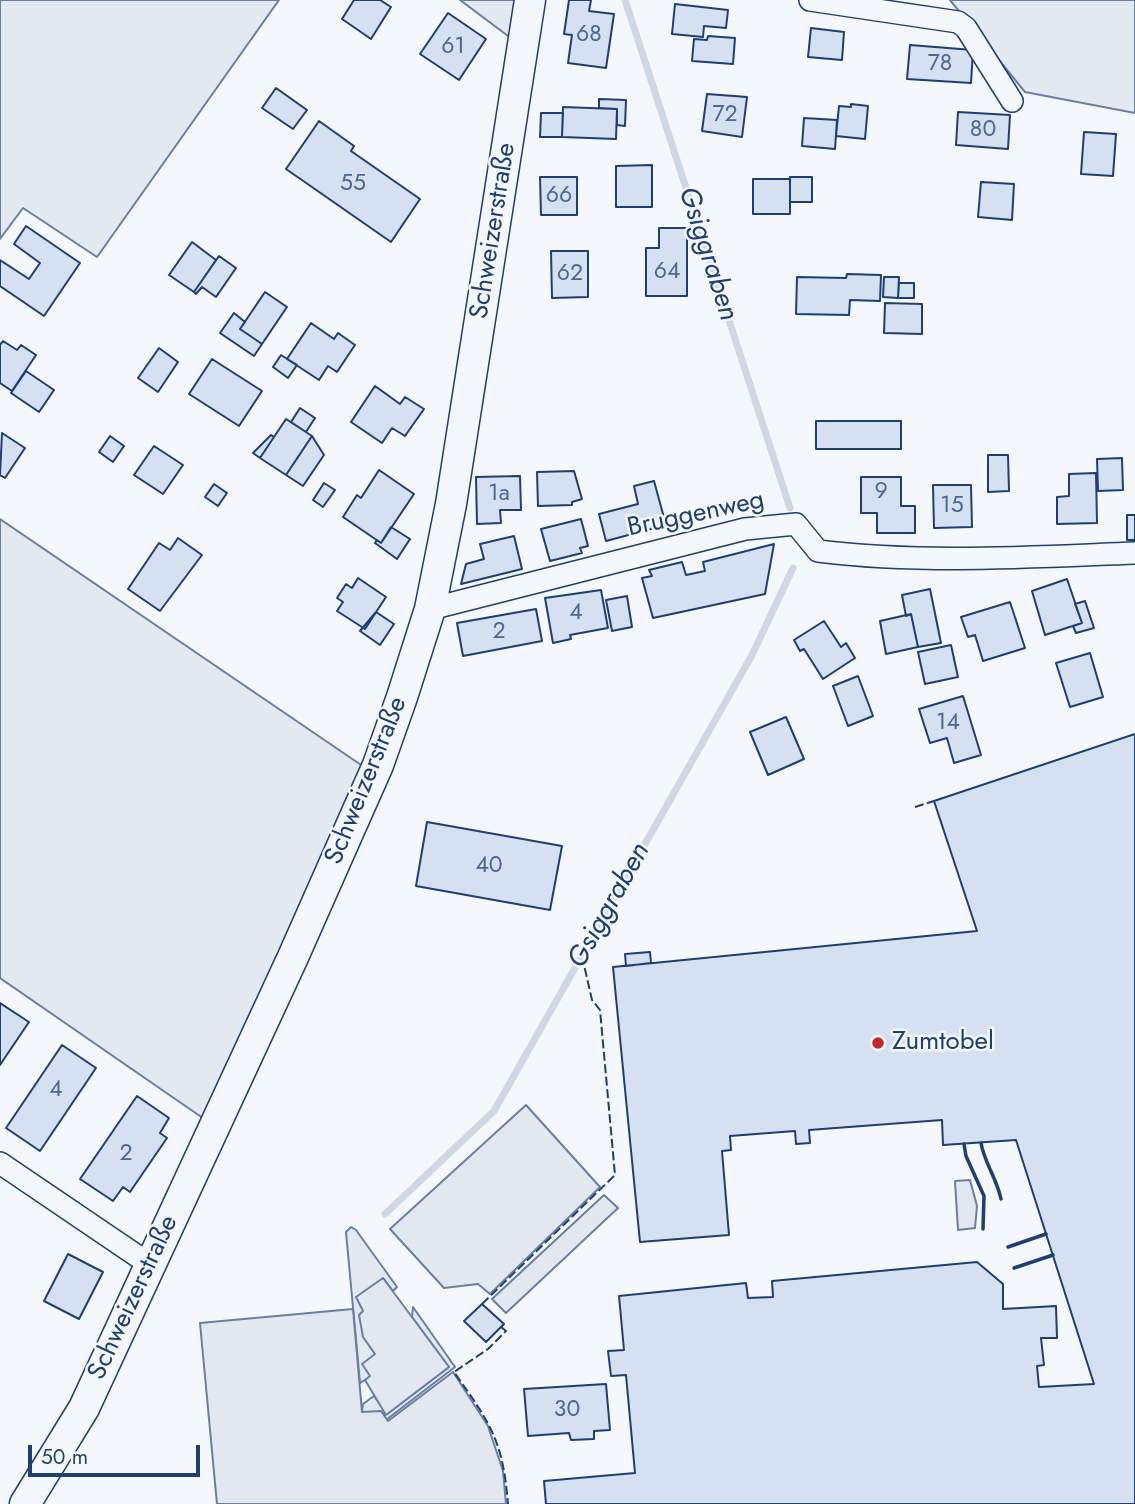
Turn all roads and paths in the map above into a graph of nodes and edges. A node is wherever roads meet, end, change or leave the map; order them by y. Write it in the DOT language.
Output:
graph roads {
  1 [pos="530,0"];
  2 [pos="810,0"];
  3 [pos="1012,101"];
  4 [pos="1135,554"];
  5 [pos="429,609"];
  6 [pos="0,1163"];
  7 [pos="149,1264"];
  8 [pos="25,1504"];
  1 -- 5 [label="street, Schweizerstraße"];
  2 -- 3 [label="street"];
  4 -- 5 [label="street, Bruggenweg"];
  5 -- 7 [label="street, Schweizerstraße"];
  6 -- 7 [label="street"];
  7 -- 8 [label="street, Schweizerstraße"];
}
